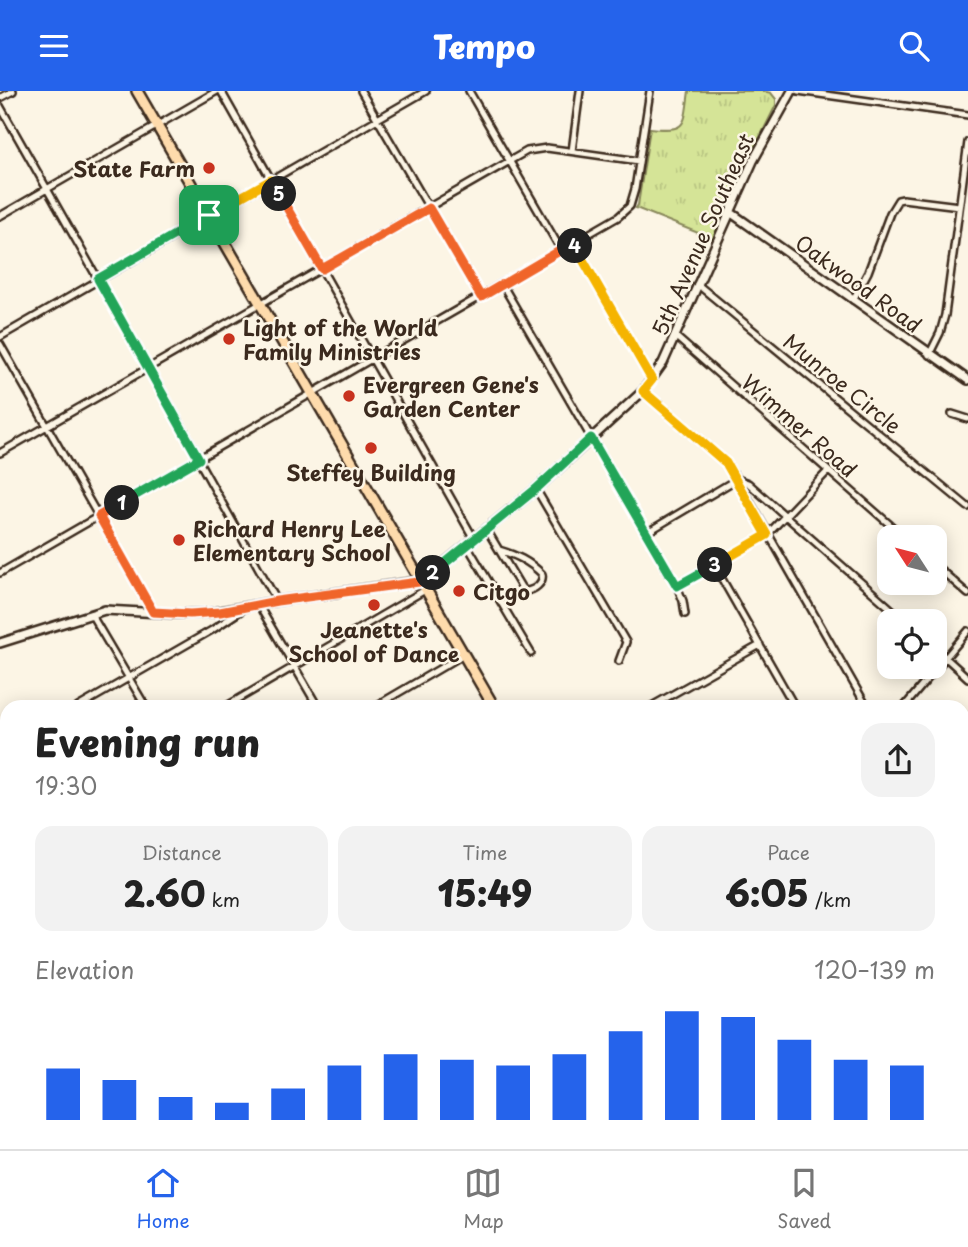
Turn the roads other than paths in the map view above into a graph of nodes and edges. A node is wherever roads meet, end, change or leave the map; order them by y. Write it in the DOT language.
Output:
graph roads {
  1 [pos="13,91"];
  2 [pos="137,91"];
  3 [pos="219,91"];
  4 [pos="361,91"];
  5 [pos="426,91"];
  6 [pos="469,91"];
  7 [pos="580,91"];
  8 [pos="650,91"];
  9 [pos="795,91"];
  10 [pos="0,98"];
  11 [pos="0,106"];
  12 [pos="968,115"];
  13 [pos="377,120"];
  14 [pos="158,126"];
  15 [pos="968,142"];
  16 [pos="572,151"];
  17 [pos="509,161"];
  18 [pos="639,161"];
  19 [pos="271,180"];
  20 [pos="47,190"];
  21 [pos="959,206"];
  22 [pos="429,208"];
  23 [pos="730,212"];
  24 [pos="209,215"];
  25 [pos="0,216"];
  26 [pos="573,243"];
  27 [pos="561,250"];
  28 [pos="322,269"];
  29 [pos="98,279"];
  30 [pos="502,284"];
  31 [pos="697,284"];
  32 [pos="481,297"];
  33 [pos="853,300"];
  34 [pos="260,305"];
  35 [pos="675,336"];
  36 [pos="0,337"];
  37 [pos="0,344"];
  38 [pos="929,355"];
  39 [pos="373,359"];
  40 [pos="148,368"];
  41 [pos="652,380"];
  42 [pos="968,380"];
  43 [pos="643,391"];
  44 [pos="312,395"];
  45 [pos="952,414"];
  46 [pos="968,419"];
  47 [pos="47,426"];
  48 [pos="591,438"];
  49 [pos="0,453"];
  50 [pos="199,459"];
  51 [pos="828,471"];
  52 [pos="737,479"];
  53 [pos="536,489"];
  54 [pos="968,507"];
  55 [pos="99,516"];
  56 [pos="786,517"];
  57 [pos="890,525"];
  58 [pos="487,530"];
  59 [pos="646,533"];
  60 [pos="767,535"];
  61 [pos="471,542"];
  62 [pos="499,550"];
  63 [pos="714,565"];
  64 [pos="0,573"];
  65 [pos="947,575"];
  66 [pos="422,586"];
  67 [pos="677,586"];
  68 [pos="968,594"];
  69 [pos="277,601"];
  70 [pos="261,604"];
  71 [pos="245,608"];
  72 [pos="891,609"];
  73 [pos="153,612"];
  74 [pos="90,614"];
  75 [pos="685,614"];
  76 [pos="968,631"];
  77 [pos="0,643"];
  78 [pos="760,645"];
  79 [pos="531,653"];
  80 [pos="463,655"];
  81 [pos="947,656"];
  82 [pos="947,658"];
  83 [pos="620,661"];
  84 [pos="294,667"];
  85 [pos="128,678"];
  86 [pos="968,678"];
  87 [pos="928,679"];
  88 [pos="90,700"];
  89 [pos="142,700"];
  90 [pos="237,700"];
  91 [pos="314,700"];
  92 [pos="386,700"];
  93 [pos="490,700"];
  94 [pos="662,700"];
  95 [pos="791,700"];
  96 [pos="863,700"];
  97 [pos="910,700"];
  1 -- 10 [label="street"];
  2 -- 14 [label="main road"];
  3 -- 14 [label="street"];
  3 -- 19 [label="street"];
  4 -- 13 [label="street"];
  5 -- 13 [label="street"];
  6 -- 17 [label="street"];
  7 -- 16 [label="street"];
  8 -- 18 [label="street"];
  9 -- 12 [label="street"];
  9 -- 23 [label="street, 5th Avenue Southeast"];
  11 -- 20 [label="street"];
  13 -- 19 [label="street"];
  13 -- 22 [label="street"];
  14 -- 20 [label="street"];
  14 -- 24 [label="main road"];
  15 -- 21 [label="street"];
  16 -- 17 [label="street"];
  16 -- 18 [label="street"];
  17 -- 22 [label="street"];
  17 -- 27 [label="street"];
  18 -- 26 [label="street"];
  19 -- 24 [label="street"];
  19 -- 28 [label="street"];
  20 -- 25 [label="street"];
  20 -- 29 [label="street"];
  21 -- 33 [label="street"];
  21 -- 38 [label="street"];
  22 -- 28 [label="street"];
  22 -- 32 [label="street"];
  23 -- 31 [label="street, 5th Avenue Southeast"];
  23 -- 33 [label="street, Oakwood Road"];
  24 -- 29 [label="street"];
  24 -- 34 [label="main road"];
  26 -- 27 [label="street"];
  26 -- 41 [label="street"];
  27 -- 30 [label="street"];
  28 -- 34 [label="street"];
  28 -- 39 [label="street"];
  29 -- 36 [label="street"];
  29 -- 40 [label="street"];
  30 -- 32 [label="street"];
  30 -- 48 [label="street"];
  31 -- 35 [label="street, 5th Avenue Southeast"];
  31 -- 54 [label="street, Munroe Circle"];
  32 -- 39 [label="street"];
  33 -- 38 [label="street, Oakwood Road"];
  34 -- 40 [label="street"];
  34 -- 44 [label="main road"];
  35 -- 41 [label="street, 5th Avenue Southeast"];
  35 -- 51 [label="street, Wimmer Road"];
  37 -- 47 [label="street"];
  38 -- 42 [label="street, Oakwood Road"];
  39 -- 44 [label="street"];
  39 -- 61 [label="street"];
  40 -- 47 [label="street"];
  40 -- 50 [label="street"];
  41 -- 43 [label="street, 5th Avenue Southeast"];
  43 -- 48 [label="street, 5th Avenue Southeast"];
  43 -- 52 [label="street"];
  44 -- 50 [label="street"];
  44 -- 66 [label="main road"];
  45 -- 46 [label="street"];
  47 -- 49 [label="street"];
  47 -- 55 [label="street"];
  48 -- 53 [label="street, 5th Avenue Southeast"];
  48 -- 59 [label="street"];
  50 -- 55 [label="street"];
  50 -- 69 [label="street"];
  51 -- 56 [label="street"];
  51 -- 57 [label="street, Wimmer Road"];
  52 -- 56 [label="street"];
  52 -- 59 [label="street"];
  52 -- 60 [label="street"];
  53 -- 58 [label="street, 5th Avenue Southeast"];
  53 -- 83 [label="street"];
  55 -- 64 [label="street"];
  55 -- 73 [label="street"];
  56 -- 60 [label="street"];
  56 -- 72 [label="street"];
  58 -- 61 [label="street, 5th Avenue Southeast"];
  58 -- 62 [label="street"];
  59 -- 67 [label="street"];
  60 -- 63 [label="street"];
  60 -- 96 [label="street"];
  61 -- 66 [label="street, 5th Avenue Southeast"];
  61 -- 79 [label="street"];
  62 -- 62 [label="street"];
  63 -- 67 [label="street"];
  63 -- 78 [label="street"];
  65 -- 68 [label="street"];
  66 -- 69 [label="street"];
  66 -- 80 [label="main road"];
  66 -- 84 [label="street"];
  67 -- 75 [label="street"];
  69 -- 70 [label="street"];
  70 -- 71 [label="street"];
  70 -- 84 [label="street"];
  71 -- 73 [label="street"];
  71 -- 85 [label="street"];
  73 -- 74 [label="street"];
  74 -- 77 [label="street"];
  74 -- 85 [label="street"];
  76 -- 81 [label="street"];
  78 -- 94 [label="street"];
  78 -- 95 [label="street"];
  80 -- 92 [label="street"];
  80 -- 93 [label="main road"];
  82 -- 86 [label="street"];
  84 -- 90 [label="street"];
  84 -- 91 [label="street"];
  85 -- 88 [label="street"];
  85 -- 89 [label="street"];
  87 -- 97 [label="street"];
}
